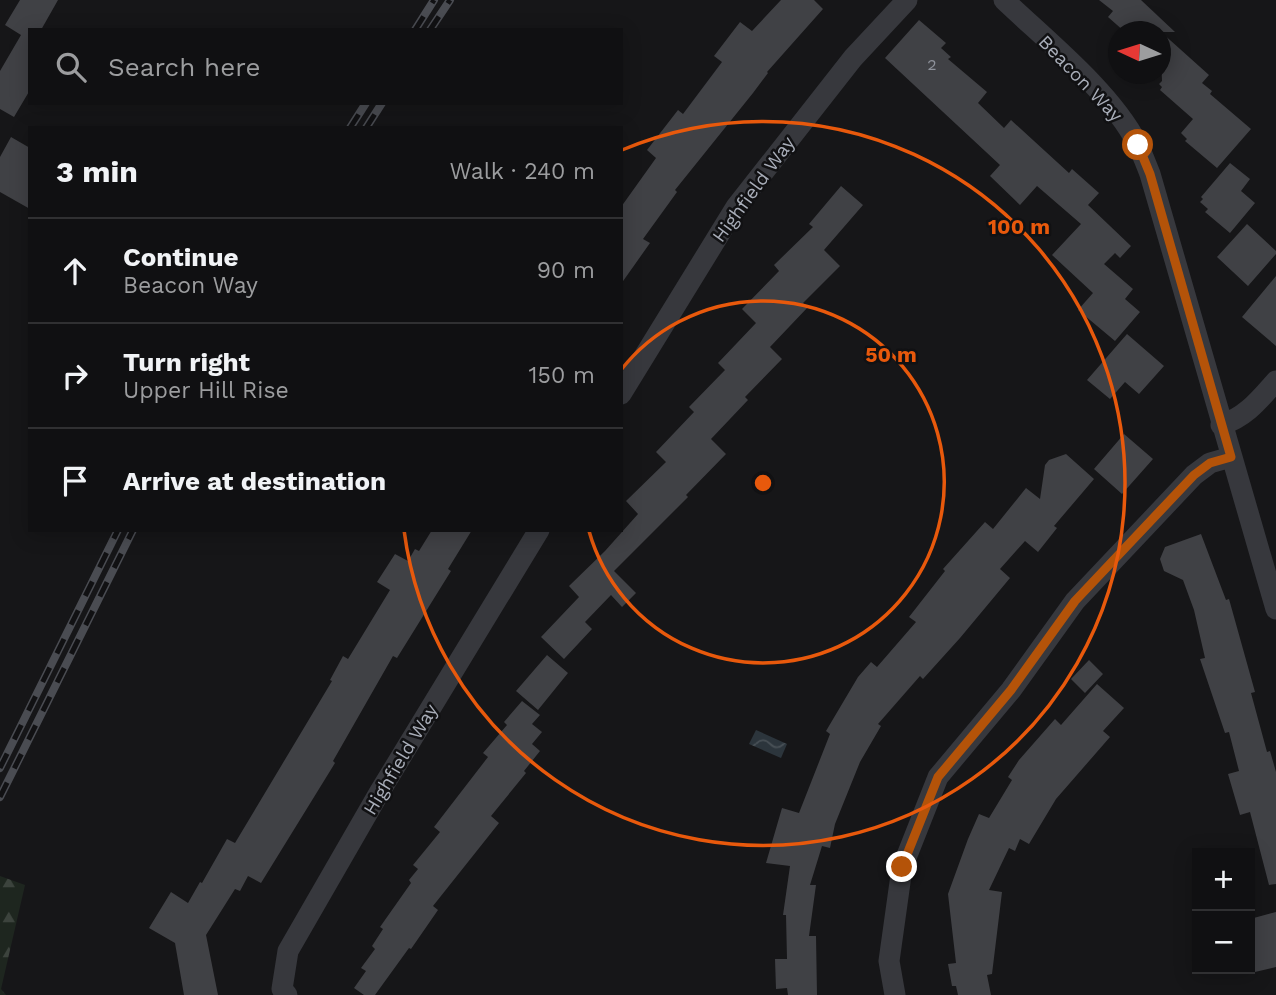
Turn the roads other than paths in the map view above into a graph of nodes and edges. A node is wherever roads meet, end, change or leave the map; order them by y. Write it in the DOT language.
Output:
graph roads {
  1 [pos="906,0"];
  2 [pos="1004,0"];
  3 [pos="1276,381"];
  4 [pos="623,391"];
  5 [pos="1221,425"];
  6 [pos="1231,457"];
  7 [pos="537,532"];
  8 [pos="1276,609"];
  9 [pos="287,995"];
  10 [pos="895,995"];
  1 -- 4 [label="street, Highfield Way"];
  2 -- 5 [label="street, Beacon Way"];
  3 -- 5 [label="street"];
  5 -- 6 [label="street, Beacon Way"];
  6 -- 8 [label="street, Beacon Way"];
  6 -- 10 [label="street"];
  7 -- 9 [label="street, Highfield Way"];
}
